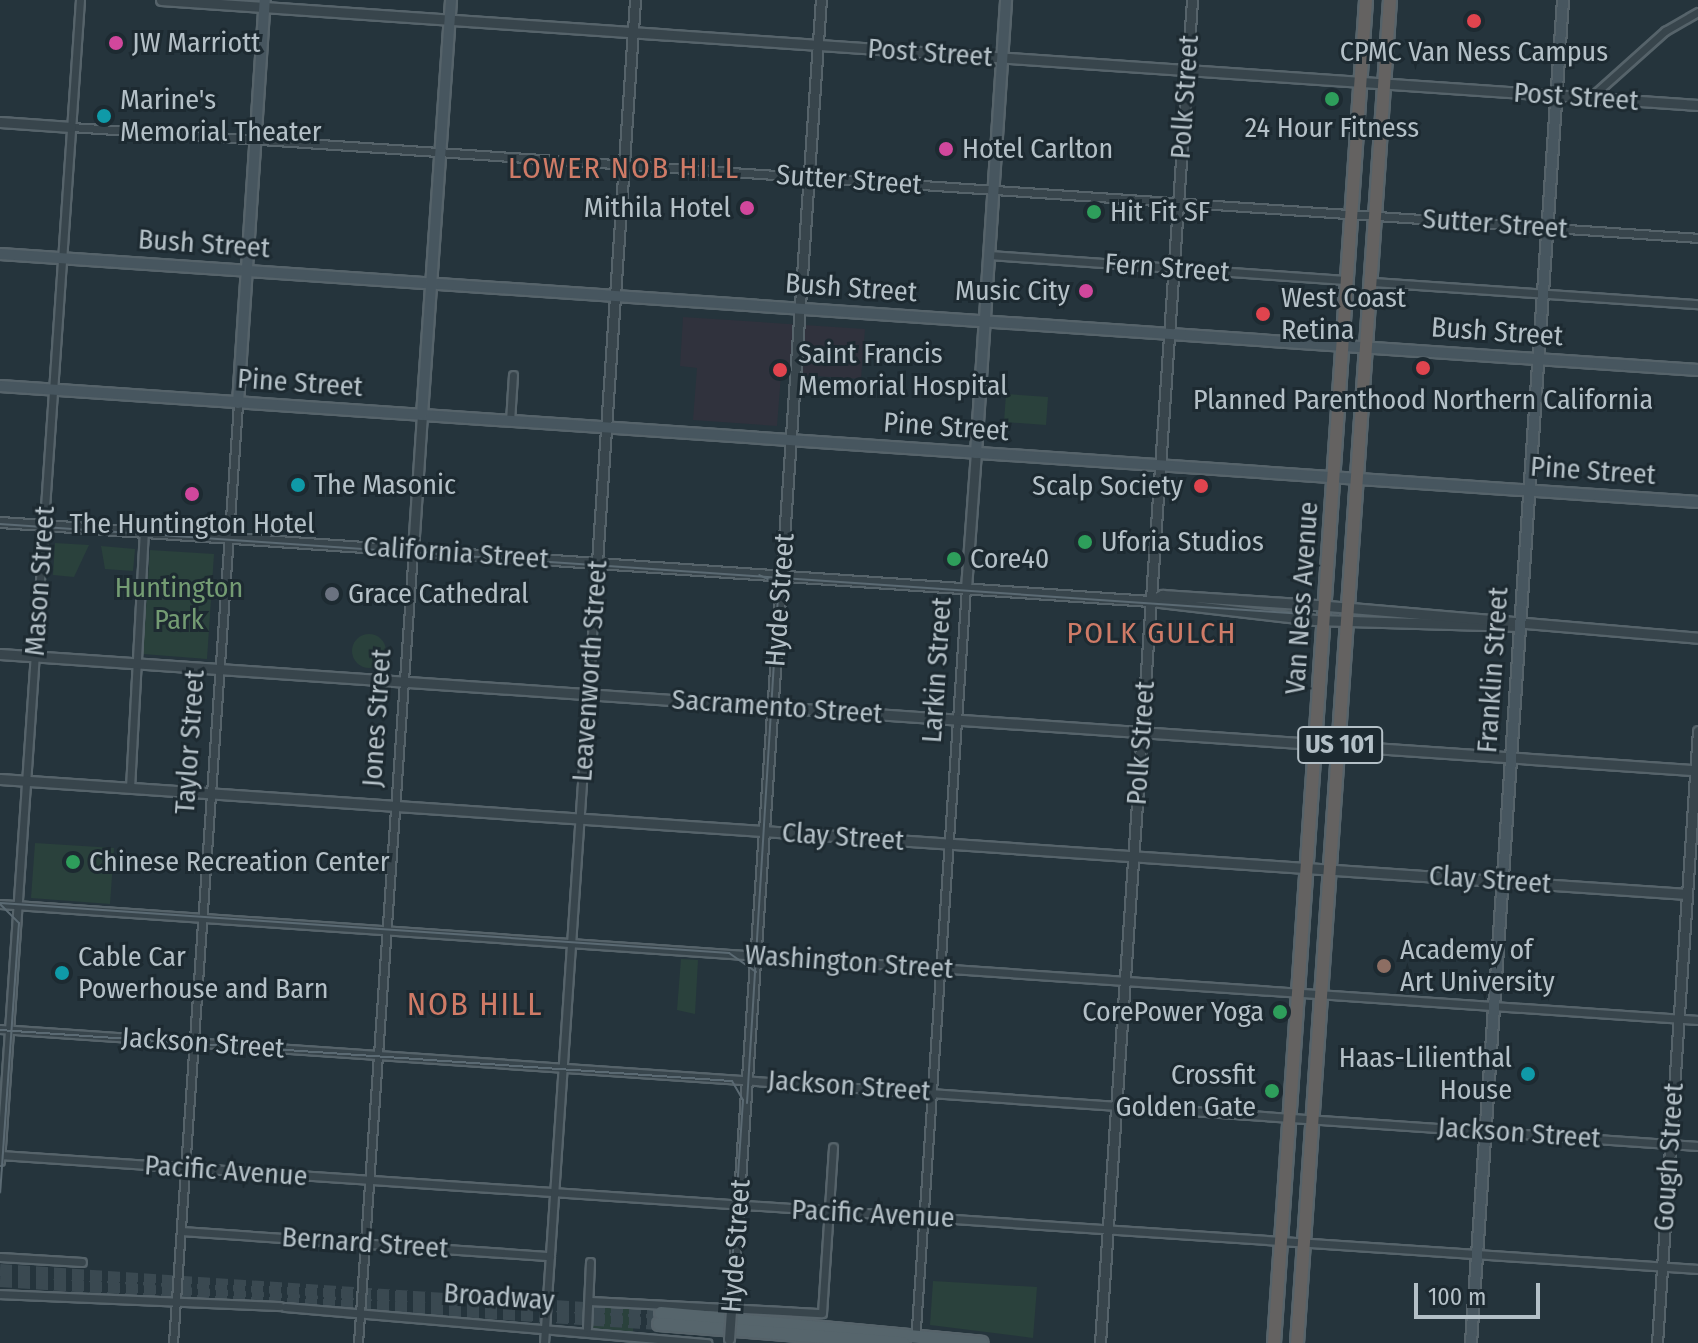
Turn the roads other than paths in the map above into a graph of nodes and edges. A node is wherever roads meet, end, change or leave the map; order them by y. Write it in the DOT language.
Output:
graph roads {
  1 [pos="80,0"];
  2 [pos="161,0"];
  3 [pos="451,0"];
  4 [pos="635,0"];
  5 [pos="821,0"];
  6 [pos="1006,0"];
  7 [pos="1192,0"];
  8 [pos="1366,0"];
  9 [pos="1390,0"];
  10 [pos="1563,0"];
  11 [pos="265,4"];
  12 [pos="1698,12"];
  13 [pos="449,20"];
  14 [pos="633,32"];
  15 [pos="818,45"];
  16 [pos="1002,58"];
  17 [pos="1187,70"];
  18 [pos="1361,82"];
  19 [pos="1384,84"];
  20 [pos="1556,95"];
  21 [pos="1590,98"];
  22 [pos="1698,105"];
  23 [pos="0,122"];
  24 [pos="71,127"];
  25 [pos="256,139"];
  26 [pos="440,152"];
  27 [pos="624,165"];
  28 [pos="809,177"];
  29 [pos="993,190"];
  30 [pos="1178,202"];
  31 [pos="1351,214"];
  32 [pos="1376,216"];
  33 [pos="1547,227"];
  34 [pos="1698,238"];
  35 [pos="0,254"];
  36 [pos="989,255"];
  37 [pos="62,259"];
  38 [pos="1174,268"];
  39 [pos="247,271"];
  40 [pos="1345,280"];
  41 [pos="1373,282"];
  42 [pos="431,284"];
  43 [pos="1543,293"];
  44 [pos="615,296"];
  45 [pos="1698,304"];
  46 [pos="800,309"];
  47 [pos="984,321"];
  48 [pos="1169,334"];
  49 [pos="1341,346"];
  50 [pos="1366,347"];
  51 [pos="1538,359"];
  52 [pos="1698,370"];
  53 [pos="513,375"];
  54 [pos="0,386"];
  55 [pos="53,390"];
  56 [pos="238,403"];
  57 [pos="422,415"];
  58 [pos="510,421"];
  59 [pos="607,428"];
  60 [pos="791,441"];
  61 [pos="976,453"];
  62 [pos="1160,466"];
  63 [pos="1334,478"];
  64 [pos="1356,479"];
  65 [pos="1529,491"];
  66 [pos="1698,502"];
  67 [pos="0,522"];
  68 [pos="43,525"];
  69 [pos="144,532"];
  70 [pos="228,538"];
  71 [pos="413,550"];
  72 [pos="597,562"];
  73 [pos="782,575"];
  74 [pos="966,588"];
  75 [pos="1151,601"];
  76 [pos="1325,606"];
  77 [pos="1347,614"];
  78 [pos="1324,620"];
  79 [pos="1520,626"];
  80 [pos="1698,638"];
  81 [pos="0,654"];
  82 [pos="35,656"];
  83 [pos="137,663"];
  84 [pos="219,669"];
  85 [pos="404,681"];
  86 [pos="588,694"];
  87 [pos="773,707"];
  88 [pos="958,719"];
  89 [pos="1698,731"];
  90 [pos="1142,732"];
  91 [pos="1316,744"];
  92 [pos="1340,745"];
  93 [pos="1512,757"];
  94 [pos="1697,770"];
  95 [pos="0,779"];
  96 [pos="27,781"];
  97 [pos="130,788"];
  98 [pos="211,794"];
  99 [pos="395,806"];
  100 [pos="580,819"];
  101 [pos="764,831"];
  102 [pos="949,844"];
  103 [pos="1134,856"];
  104 [pos="1306,868"];
  105 [pos="1329,869"];
  106 [pos="1503,881"];
  107 [pos="1687,894"];
  108 [pos="0,904"];
  109 [pos="18,905"];
  110 [pos="202,919"];
  111 [pos="386,933"];
  112 [pos="571,945"];
  113 [pos="756,956"];
  114 [pos="941,968"];
  115 [pos="1125,981"];
  116 [pos="1299,992"];
  117 [pos="1321,994"];
  118 [pos="1494,1005"];
  119 [pos="1678,1018"];
  120 [pos="1698,1020"];
  121 [pos="0,1029"];
  122 [pos="10,1030"];
  123 [pos="193,1042"];
  124 [pos="378,1055"];
  125 [pos="563,1067"];
  126 [pos="747,1079"];
  127 [pos="932,1092"];
  128 [pos="1117,1104"];
  129 [pos="1291,1117"];
  130 [pos="1314,1118"];
  131 [pos="1486,1130"];
  132 [pos="1669,1144"];
  133 [pos="1698,1146"];
  134 [pos="833,1147"];
  135 [pos="0,1157"];
  136 [pos="185,1168"];
  137 [pos="370,1181"];
  138 [pos="554,1194"];
  139 [pos="738,1207"];
  140 [pos="830,1213"];
  141 [pos="923,1218"];
  142 [pos="1108,1229"];
  143 [pos="181,1231"];
  144 [pos="1281,1241"];
  145 [pos="1304,1242"];
  146 [pos="365,1243"];
  147 [pos="1477,1254"];
  148 [pos="550,1256"];
  149 [pos="0,1257"];
  150 [pos="82,1262"];
  151 [pos="590,1262"];
  152 [pos="1662,1267"];
  153 [pos="1698,1269"];
  154 [pos="0,1294"];
  155 [pos="175,1301"];
  156 [pos="590,1301"];
  157 [pos="731,1310"];
  158 [pos="361,1312"];
  159 [pos="545,1325"];
  160 [pos="587,1328"];
  161 [pos="915,1338"];
  162 [pos="729,1341"];
  163 [pos="173,1343"];
  164 [pos="358,1343"];
  165 [pos="544,1343"];
  166 [pos="707,1343"];
  167 [pos="903,1343"];
  168 [pos="982,1343"];
  169 [pos="1100,1343"];
  170 [pos="1274,1343"];
  171 [pos="1297,1343"];
  172 [pos="1471,1343"];
  173 [pos="1657,1343"];
  1 -- 24 [label="street, Mason Street"];
  2 -- 11 [label="street, Post Street"];
  3 -- 13 [label="main road, Jones Street"];
  4 -- 14 [label="street, Leavenworth Street"];
  5 -- 15 [label="street, Hyde Street"];
  6 -- 16 [label="main road, Larkin Street"];
  7 -- 17 [label="street, Polk Street"];
  8 -- 18 [label="highway, Van Ness Avenue / US 101"];
  9 -- 19 [label="highway, Van Ness Avenue / US 101"];
  10 -- 20 [label="main road, Franklin Street"];
  11 -- 13 [label="street, Post Street"];
  11 -- 25 [label="main road, Taylor Street"];
  12 -- 21 [label="street"];
  13 -- 14 [label="street, Post Street"];
  13 -- 26 [label="main road, Jones Street"];
  14 -- 15 [label="street, Post Street"];
  14 -- 27 [label="street, Leavenworth Street"];
  15 -- 16 [label="street, Post Street"];
  15 -- 28 [label="street, Hyde Street"];
  16 -- 17 [label="street, Post Street"];
  16 -- 29 [label="main road, Larkin Street"];
  17 -- 18 [label="street, Post Street"];
  17 -- 30 [label="street, Polk Street"];
  18 -- 19 [label="street, Post Street"];
  18 -- 31 [label="highway, Van Ness Avenue / US 101"];
  19 -- 20 [label="street, Post Street"];
  19 -- 32 [label="highway, Van Ness Avenue / US 101"];
  20 -- 21 [label="street, Post Street"];
  20 -- 33 [label="main road, Franklin Street"];
  21 -- 22 [label="street, Post Street"];
  23 -- 24 [label="street, Sutter Street"];
  24 -- 25 [label="street, Sutter Street"];
  24 -- 37 [label="street, Mason Street"];
  25 -- 26 [label="street, Sutter Street"];
  25 -- 39 [label="main road, Taylor Street"];
  26 -- 27 [label="street, Sutter Street"];
  26 -- 42 [label="main road, Jones Street"];
  27 -- 28 [label="street, Sutter Street"];
  27 -- 44 [label="street, Leavenworth Street"];
  28 -- 29 [label="street, Sutter Street"];
  28 -- 46 [label="street, Hyde Street"];
  29 -- 30 [label="street, Sutter Street"];
  29 -- 36 [label="main road, Larkin Street"];
  30 -- 31 [label="street, Sutter Street"];
  30 -- 38 [label="street, Polk Street"];
  31 -- 32 [label="street, Sutter Street"];
  31 -- 40 [label="highway, Van Ness Avenue / US 101"];
  32 -- 33 [label="street, Sutter Street"];
  32 -- 41 [label="highway, Van Ness Avenue / US 101"];
  33 -- 34 [label="street, Sutter Street"];
  33 -- 43 [label="main road, Franklin Street"];
  35 -- 37 [label="main road, Bush Street"];
  36 -- 38 [label="street, Fern Street"];
  36 -- 47 [label="main road, Larkin Street"];
  37 -- 39 [label="main road, Bush Street"];
  37 -- 55 [label="street, Mason Street"];
  38 -- 40 [label="street, Fern Street"];
  38 -- 48 [label="street, Polk Street"];
  39 -- 42 [label="main road, Bush Street"];
  39 -- 56 [label="main road, Taylor Street"];
  40 -- 49 [label="highway, Van Ness Avenue / US 101"];
  41 -- 43 [label="street"];
  41 -- 50 [label="highway, Van Ness Avenue / US 101"];
  42 -- 44 [label="main road, Bush Street"];
  42 -- 57 [label="main road, Jones Street"];
  43 -- 45 [label="street"];
  43 -- 51 [label="main road, Franklin Street"];
  44 -- 46 [label="main road, Bush Street"];
  44 -- 59 [label="street, Leavenworth Street"];
  46 -- 47 [label="main road, Bush Street"];
  46 -- 60 [label="street, Hyde Street"];
  47 -- 48 [label="main road, Bush Street"];
  47 -- 61 [label="main road, Larkin Street"];
  48 -- 49 [label="main road, Bush Street"];
  48 -- 62 [label="street, Polk Street"];
  49 -- 50 [label="main road, Bush Street"];
  49 -- 63 [label="highway, Van Ness Avenue / US 101"];
  50 -- 51 [label="main road, Bush Street"];
  50 -- 64 [label="highway, Van Ness Avenue / US 101"];
  51 -- 52 [label="main road, Bush Street"];
  51 -- 65 [label="main road, Franklin Street"];
  53 -- 58 [label="street"];
  54 -- 55 [label="main road, Pine Street"];
  55 -- 56 [label="main road, Pine Street"];
  55 -- 68 [label="street, Mason Street"];
  56 -- 57 [label="main road, Pine Street"];
  56 -- 70 [label="street, Taylor Street"];
  57 -- 58 [label="main road, Pine Street"];
  57 -- 71 [label="street, Jones Street"];
  58 -- 59 [label="main road, Pine Street"];
  59 -- 60 [label="main road, Pine Street"];
  59 -- 72 [label="street, Leavenworth Street"];
  60 -- 61 [label="main road, Pine Street"];
  60 -- 73 [label="street, Hyde Street"];
  61 -- 62 [label="main road, Pine Street"];
  61 -- 74 [label="street, Larkin Street"];
  62 -- 63 [label="main road, Pine Street"];
  62 -- 75 [label="street, Polk Street"];
  63 -- 64 [label="main road, Pine Street"];
  63 -- 76 [label="highway, Van Ness Avenue / US 101"];
  64 -- 65 [label="main road, Pine Street"];
  64 -- 77 [label="highway, Van Ness Avenue / US 101"];
  65 -- 66 [label="main road, Pine Street"];
  65 -- 79 [label="main road, Franklin Street"];
  67 -- 68 [label="street, California Street"];
  68 -- 69 [label="street, California Street"];
  68 -- 82 [label="street, Mason Street"];
  69 -- 70 [label="street, California Street"];
  69 -- 83 [label="street"];
  70 -- 71 [label="street, California Street"];
  70 -- 84 [label="street, Taylor Street"];
  71 -- 72 [label="street, California Street"];
  71 -- 85 [label="street, Jones Street"];
  72 -- 73 [label="street, California Street"];
  72 -- 86 [label="street, Leavenworth Street"];
  73 -- 74 [label="street, California Street"];
  73 -- 87 [label="street, Hyde Street"];
  74 -- 75 [label="street, California Street"];
  74 -- 88 [label="street, Larkin Street"];
  75 -- 76 [label="street, California Street"];
  75 -- 78 [label="street, California Street"];
  75 -- 90 [label="street, Polk Street"];
  76 -- 77 [label="street, California Street"];
  76 -- 78 [label="highway, Van Ness Avenue / US 101"];
  77 -- 78 [label="street, California Street"];
  77 -- 79 [label="street, California Street"];
  77 -- 92 [label="highway, Van Ness Avenue / US 101"];
  78 -- 91 [label="highway, Van Ness Avenue / US 101"];
  79 -- 80 [label="street, California Street"];
  79 -- 93 [label="main road, Franklin Street"];
  81 -- 82 [label="street, Sacramento Street"];
  82 -- 83 [label="street, Sacramento Street"];
  82 -- 96 [label="street, Mason Street"];
  83 -- 84 [label="street, Sacramento Street"];
  83 -- 97 [label="street"];
  84 -- 85 [label="street, Sacramento Street"];
  84 -- 98 [label="street, Taylor Street"];
  85 -- 86 [label="street, Sacramento Street"];
  85 -- 99 [label="street, Jones Street"];
  86 -- 87 [label="street, Sacramento Street"];
  86 -- 100 [label="street, Leavenworth Street"];
  87 -- 88 [label="street, Sacramento Street"];
  87 -- 101 [label="street, Hyde Street"];
  88 -- 90 [label="street, Sacramento Street"];
  88 -- 102 [label="street, Larkin Street"];
  89 -- 94 [label="street, Gough Street"];
  90 -- 91 [label="street, Sacramento Street"];
  90 -- 103 [label="street, Polk Street"];
  91 -- 92 [label="street, Sacramento Street"];
  91 -- 104 [label="highway, Van Ness Avenue / US 101"];
  92 -- 93 [label="street, Sacramento Street"];
  92 -- 105 [label="highway, Van Ness Avenue / US 101"];
  93 -- 94 [label="street, Sacramento Street"];
  93 -- 106 [label="main road, Franklin Street"];
  94 -- 107 [label="street, Gough Street"];
  95 -- 96 [label="street, Clay Street"];
  96 -- 97 [label="street, Clay Street"];
  96 -- 109 [label="street, Mason Street"];
  97 -- 98 [label="street, Clay Street"];
  98 -- 99 [label="street, Clay Street"];
  98 -- 110 [label="street, Taylor Street"];
  99 -- 100 [label="street, Clay Street"];
  99 -- 111 [label="street, Jones Street"];
  100 -- 101 [label="street, Clay Street"];
  100 -- 112 [label="street, Leavenworth Street"];
  101 -- 102 [label="street, Clay Street"];
  101 -- 113 [label="street, Hyde Street"];
  102 -- 103 [label="street, Clay Street"];
  102 -- 114 [label="street, Larkin Street"];
  103 -- 104 [label="street, Clay Street"];
  103 -- 115 [label="street, Polk Street"];
  104 -- 105 [label="street, Clay Street"];
  104 -- 116 [label="highway, Van Ness Avenue / US 101"];
  105 -- 106 [label="street, Clay Street"];
  105 -- 117 [label="highway, Van Ness Avenue / US 101"];
  106 -- 107 [label="street, Clay Street"];
  106 -- 118 [label="main road, Franklin Street"];
  107 -- 119 [label="street, Gough Street"];
  108 -- 109 [label="street, Washington Street"];
  109 -- 110 [label="street, Washington Street"];
  109 -- 122 [label="street, Mason Street"];
  110 -- 111 [label="street, Washington Street"];
  110 -- 123 [label="street, Taylor Street"];
  111 -- 112 [label="street, Washington Street"];
  111 -- 124 [label="street, Jones Street"];
  112 -- 113 [label="street, Washington Street"];
  112 -- 125 [label="street, Leavenworth Street"];
  113 -- 114 [label="street, Washington Street"];
  113 -- 126 [label="street, Hyde Street"];
  114 -- 115 [label="street, Washington Street"];
  114 -- 127 [label="street, Larkin Street"];
  115 -- 116 [label="street, Washington Street"];
  115 -- 128 [label="street, Polk Street"];
  116 -- 117 [label="street, Washington Street"];
  116 -- 129 [label="highway, Van Ness Avenue / US 101"];
  117 -- 118 [label="street, Washington Street"];
  117 -- 130 [label="highway, Van Ness Avenue / US 101"];
  118 -- 119 [label="street, Washington Street"];
  118 -- 131 [label="main road, Franklin Street"];
  119 -- 120 [label="street, Washington Street"];
  119 -- 132 [label="street, Gough Street"];
  121 -- 122 [label="street, Jackson Street"];
  122 -- 123 [label="street, Jackson Street"];
  122 -- 135 [label="street, Mason Street"];
  123 -- 124 [label="street, Jackson Street"];
  123 -- 136 [label="street, Taylor Street"];
  124 -- 125 [label="street, Jackson Street"];
  124 -- 137 [label="street, Jones Street"];
  125 -- 126 [label="street, Jackson Street"];
  125 -- 138 [label="street, Leavenworth Street"];
  126 -- 127 [label="street, Jackson Street"];
  126 -- 139 [label="street, Hyde Street"];
  127 -- 128 [label="street, Jackson Street"];
  127 -- 141 [label="street, Larkin Street"];
  128 -- 129 [label="street, Jackson Street"];
  128 -- 142 [label="street, Polk Street"];
  129 -- 130 [label="street, Jackson Street"];
  129 -- 144 [label="highway, Van Ness Avenue / US 101"];
  130 -- 131 [label="street, Jackson Street"];
  130 -- 145 [label="highway, Van Ness Avenue / US 101"];
  131 -- 132 [label="street, Jackson Street"];
  131 -- 147 [label="main road, Franklin Street"];
  132 -- 133 [label="street, Jackson Street"];
  132 -- 152 [label="street, Gough Street"];
  134 -- 140 [label="street"];
  135 -- 136 [label="street, Pacific Avenue"];
  136 -- 137 [label="street, Pacific Avenue"];
  136 -- 143 [label="street, Taylor Street"];
  137 -- 138 [label="street, Pacific Avenue"];
  137 -- 146 [label="street, Jones Street"];
  138 -- 139 [label="street, Pacific Avenue"];
  138 -- 148 [label="street, Leavenworth Street"];
  139 -- 140 [label="street, Pacific Avenue"];
  139 -- 157 [label="street, Hyde Street"];
  140 -- 141 [label="street, Pacific Avenue"];
  140 -- 157 [label="street, Broadway"];
  141 -- 142 [label="street, Pacific Avenue"];
  141 -- 161 [label="street, Larkin Street"];
  142 -- 144 [label="street, Pacific Avenue"];
  142 -- 169 [label="street, Polk Street"];
  143 -- 146 [label="street, Bernard Street"];
  143 -- 155 [label="street, Taylor Street"];
  144 -- 145 [label="street, Pacific Avenue"];
  144 -- 170 [label="highway, Van Ness Avenue / US 101"];
  145 -- 147 [label="street, Pacific Avenue"];
  145 -- 171 [label="highway, Van Ness Avenue / US 101"];
  146 -- 148 [label="street, Bernard Street"];
  146 -- 158 [label="street, Jones Street"];
  147 -- 152 [label="street, Pacific Avenue"];
  147 -- 172 [label="main road, Franklin Street"];
  148 -- 159 [label="street, Leavenworth Street"];
  149 -- 150 [label="street"];
  151 -- 156 [label="street"];
  152 -- 153 [label="street, Pacific Avenue"];
  152 -- 173 [label="street, Gough Street"];
  154 -- 155 [label="street, Broadway"];
  155 -- 158 [label="street, Broadway"];
  155 -- 163 [label="street, Taylor Street"];
  156 -- 157 [label="street, Broadway"];
  156 -- 160 [label="street"];
  157 -- 162 [label="street, Hyde Street, bridge"];
  158 -- 159 [label="street, Broadway"];
  158 -- 164 [label="street, Jones Street"];
  159 -- 160 [label="street, Broadway"];
  159 -- 165 [label="street, Leavenworth Street"];
  160 -- 166 [label="street, Broadway"];
  161 -- 167 [label="main road"];
  161 -- 168 [label="main road"];
}
